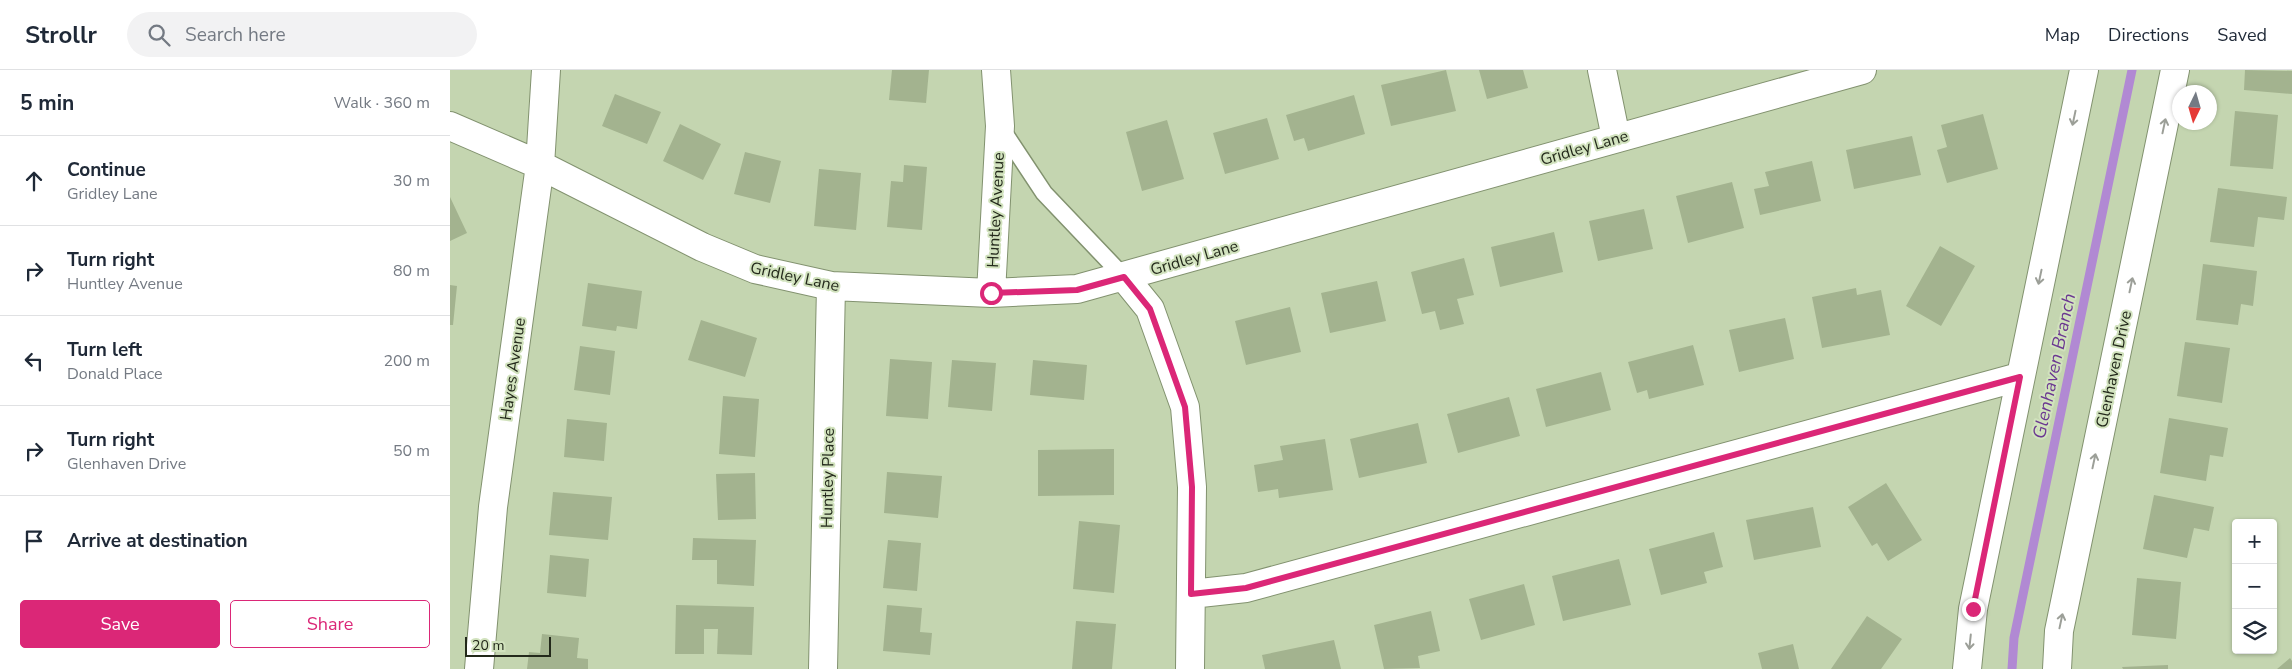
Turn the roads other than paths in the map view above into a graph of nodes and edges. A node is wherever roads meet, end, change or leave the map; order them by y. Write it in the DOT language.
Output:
graph roads {
  1 [pos="546,70"];
  2 [pos="996,70"];
  3 [pos="1602,70"];
  4 [pos="1862,70"];
  5 [pos="2084,70"];
  6 [pos="2175,70"];
  7 [pos="450,126"];
  8 [pos="1000,126"];
  9 [pos="1616,138"];
  10 [pos="540,165"];
  11 [pos="1124,277"];
  12 [pos="831,286"];
  13 [pos="991,293"];
  14 [pos="2020,377"];
  15 [pos="1191,594"];
  16 [pos="478,669"];
  17 [pos="823,669"];
  18 [pos="1190,669"];
  19 [pos="1967,669"];
  20 [pos="2057,669"];
  1 -- 10 [label="street, Hayes Avenue"];
  2 -- 8 [label="street, Huntley Avenue"];
  3 -- 9 [label="street"];
  4 -- 9 [label="street, Gridley Lane"];
  5 -- 14 [label="street, one-way"];
  20 -- 6 [label="street, Glenhaven Drive, one-way"];
  7 -- 10 [label="street, Gridley Lane"];
  8 -- 11 [label="lane, Huntley Avenue"];
  8 -- 13 [label="street, Huntley Avenue"];
  9 -- 11 [label="street, Gridley Lane"];
  10 -- 12 [label="street, Gridley Lane"];
  10 -- 16 [label="street, Hayes Avenue"];
  11 -- 13 [label="street, Gridley Lane"];
  11 -- 15 [label="street, Huntley Avenue"];
  12 -- 13 [label="street, Gridley Lane"];
  12 -- 17 [label="street, Huntley Place"];
  14 -- 15 [label="street"];
  14 -- 19 [label="street, one-way"];
  15 -- 18 [label="street, Huntley Avenue"];
}
